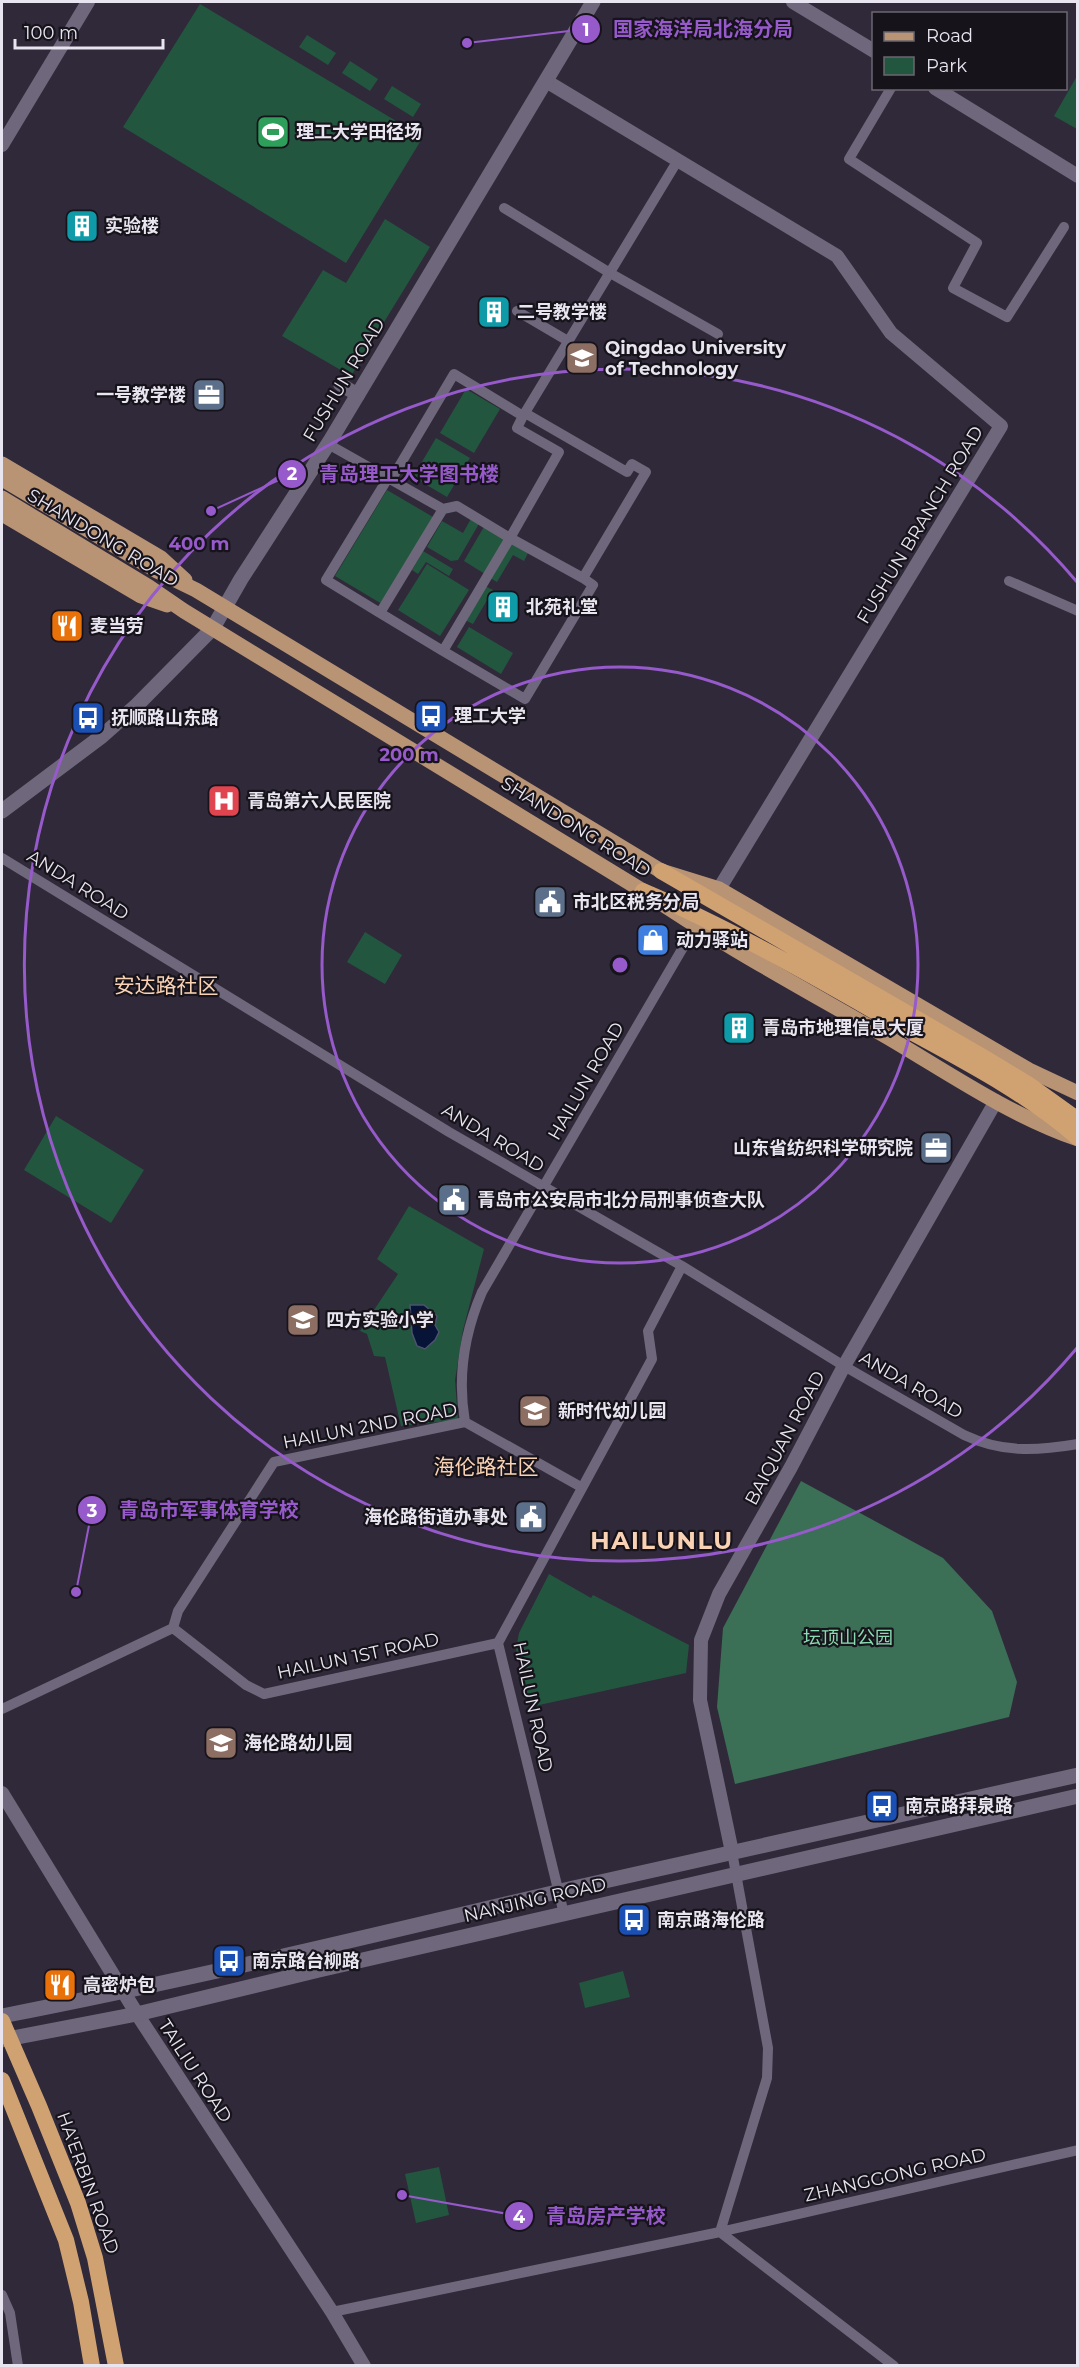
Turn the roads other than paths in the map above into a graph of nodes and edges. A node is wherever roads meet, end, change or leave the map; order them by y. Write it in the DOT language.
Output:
graph roads {
  1 [pos="88,2"];
  2 [pos="593,2"];
  3 [pos="793,2"];
  4 [pos="872,50"];
  5 [pos="546,81"];
  6 [pos="890,90"];
  7 [pos="938,90"];
  8 [pos="2,145"];
  9 [pos="678,160"];
  10 [pos="1077,176"];
  11 [pos="504,208"];
  12 [pos="1064,227"];
  13 [pos="610,273"];
  14 [pos="517,311"];
  15 [pos="718,334"];
  16 [pos="568,341"];
  17 [pos="340,384"];
  18 [pos="358,394"];
  19 [pos="524,414"];
  20 [pos="332,446"];
  21 [pos="2,464"];
  22 [pos="2,479"];
  23 [pos="389,479"];
  24 [pos="2,498"];
  25 [pos="443,509"];
  26 [pos="2,514"];
  27 [pos="510,538"];
  28 [pos="583,578"];
  29 [pos="1009,581"];
  30 [pos="196,590"];
  31 [pos="224,608"];
  32 [pos="184,611"];
  33 [pos="1077,611"];
  34 [pos="380,613"];
  35 [pos="213,628"];
  36 [pos="443,651"];
  37 [pos="2,811"];
  38 [pos="2,858"];
  39 [pos="661,871"];
  40 [pos="718,889"];
  41 [pos="643,891"];
  42 [pos="695,927"];
  43 [pos="762,939"];
  44 [pos="1077,1093"];
  45 [pos="996,1101"];
  46 [pos="1077,1120"];
  47 [pos="1077,1140"];
  48 [pos="543,1187"];
  49 [pos="682,1266"];
  50 [pos="844,1366"];
  51 [pos="465,1422"];
  52 [pos="1077,1444"];
  53 [pos="581,1487"];
  54 [pos="173,1628"];
  55 [pos="498,1643"];
  56 [pos="2,1709"];
  57 [pos="1077,1775"];
  58 [pos="2,1792"];
  59 [pos="1077,1796"];
  60 [pos="732,1852"];
  61 [pos="737,1873"];
  62 [pos="559,1892"];
  63 [pos="564,1914"];
  64 [pos="123,1992"];
  65 [pos="137,2014"];
  66 [pos="2,2016"];
  67 [pos="2,2021"];
  68 [pos="6,2039"];
  69 [pos="2,2079"];
  70 [pos="1077,2150"];
  71 [pos="720,2232"];
  72 [pos="2,2295"];
  73 [pos="332,2312"];
  74 [pos="18,2366"];
  75 [pos="92,2366"];
  76 [pos="116,2366"];
  77 [pos="364,2366"];
  78 [pos="894,2366"];
  1 -- 8 [label="street"];
  2 -- 5 [label="main road, FUSHUN ROAD"];
  3 -- 4 [label="street"];
  5 -- 9 [label="street, FUSHUN BRANCH ROAD"];
  5 -- 18 [label="main road, FUSHUN ROAD"];
  6 -- 12 [label="street"];
  7 -- 10 [label="street"];
  9 -- 13 [label="street"];
  9 -- 40 [label="street, FUSHUN BRANCH ROAD"];
  11 -- 13 [label="street"];
  13 -- 15 [label="street"];
  13 -- 16 [label="street"];
  14 -- 16 [label="street"];
  16 -- 19 [label="street"];
  17 -- 18 [label="street"];
  18 -- 20 [label="main road, FUSHUN ROAD"];
  19 -- 23 [label="street"];
  19 -- 27 [label="street"];
  19 -- 28 [label="street"];
  20 -- 23 [label="street"];
  20 -- 31 [label="main road, FUSHUN ROAD"];
  21 -- 30 [label="main road, SHANDONG ROAD"];
  22 -- 30 [label="main road, SHANDONG ROAD"];
  23 -- 25 [label="street"];
  23 -- 34 [label="street"];
  24 -- 32 [label="main road, SHANDONG ROAD"];
  25 -- 27 [label="street"];
  25 -- 34 [label="street"];
  26 -- 32 [label="main road, SHANDONG ROAD"];
  27 -- 28 [label="street"];
  27 -- 36 [label="street"];
  28 -- 36 [label="street"];
  29 -- 33 [label="street"];
  30 -- 31 [label="main road, SHANDONG ROAD"];
  31 -- 35 [label="main road, FUSHUN ROAD"];
  31 -- 39 [label="main road, SHANDONG ROAD"];
  32 -- 35 [label="main road, SHANDONG ROAD"];
  34 -- 36 [label="street"];
  35 -- 37 [label="main road, FUSHUN ROAD"];
  35 -- 41 [label="main road, SHANDONG ROAD"];
  38 -- 48 [label="street, ANDA ROAD"];
  39 -- 40 [label="main road, SHANDONG ROAD"];
  39 -- 43 [label="highway"];
  40 -- 44 [label="main road, SHANDONG ROAD"];
  41 -- 42 [label="main road, SHANDONG ROAD"];
  41 -- 43 [label="highway"];
  42 -- 45 [label="main road, SHANDONG ROAD"];
  42 -- 48 [label="street, HAILUN ROAD"];
  43 -- 46 [label="highway"];
  43 -- 47 [label="highway"];
  45 -- 47 [label="main road, SHANDONG ROAD"];
  45 -- 50 [label="street, BAIQUAN ROAD"];
  48 -- 49 [label="street, ANDA ROAD"];
  48 -- 51 [label="street, HAILUN ROAD"];
  49 -- 50 [label="street, ANDA ROAD"];
  49 -- 53 [label="street, HAILUN ROAD"];
  50 -- 52 [label="street, ANDA ROAD"];
  50 -- 60 [label="street, BAIQUAN ROAD"];
  51 -- 53 [label="street, HAILUN 2ND ROAD"];
  51 -- 54 [label="street, HAILUN 2ND ROAD"];
  53 -- 55 [label="street, HAILUN ROAD"];
  54 -- 55 [label="street, HAILUN 1ST ROAD"];
  54 -- 56 [label="street"];
  55 -- 62 [label="street, HAILUN ROAD"];
  57 -- 60 [label="main road, NANJING ROAD"];
  58 -- 64 [label="street, TAILIU ROAD"];
  59 -- 61 [label="main road, NANJING ROAD"];
  60 -- 61 [label="street"];
  60 -- 62 [label="main road, NANJING ROAD"];
  61 -- 63 [label="main road, NANJING ROAD"];
  61 -- 71 [label="street"];
  62 -- 63 [label="street, HAILUN ROAD"];
  62 -- 64 [label="main road, NANJING ROAD"];
  63 -- 65 [label="main road, NANJING ROAD"];
  64 -- 65 [label="street, TAILIU ROAD"];
  64 -- 66 [label="main road, NANJING ROAD"];
  65 -- 68 [label="main road, NANJING ROAD"];
  65 -- 73 [label="street, TAILIU ROAD"];
  67 -- 68 [label="highway, HA'ERBIN ROAD"];
  68 -- 76 [label="highway, HA'ERBIN ROAD"];
  69 -- 75 [label="highway"];
  70 -- 71 [label="street, ZHANGGONG ROAD"];
  71 -- 73 [label="street, ZHANGGONG ROAD"];
  71 -- 78 [label="street"];
  72 -- 74 [label="street"];
  73 -- 77 [label="street, TAILIU ROAD"];
}
